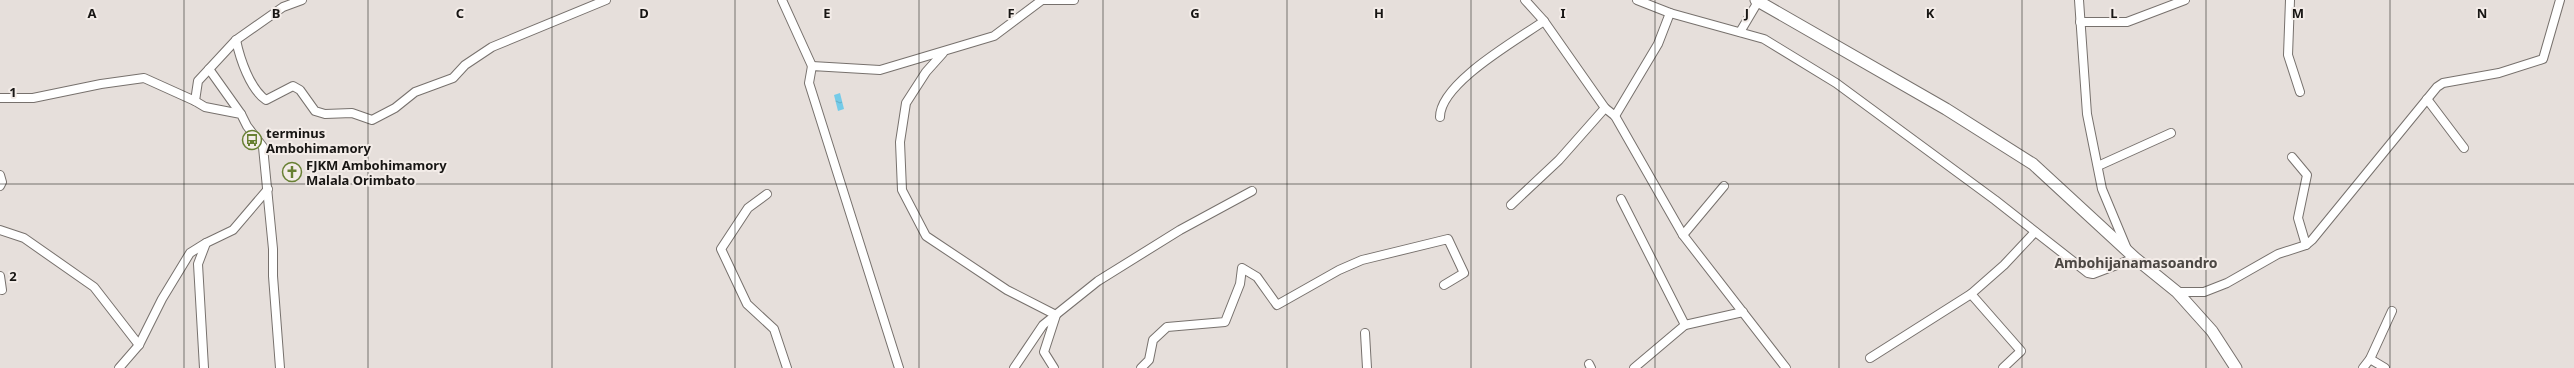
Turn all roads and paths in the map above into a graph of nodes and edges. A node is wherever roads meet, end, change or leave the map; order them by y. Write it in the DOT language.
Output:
graph roads {
  1 [pos="302,0"];
  2 [pos="606,0"];
  3 [pos="782,0"];
  4 [pos="1074,0"];
  5 [pos="1525,0"];
  6 [pos="1637,0"];
  7 [pos="1758,0"];
  8 [pos="2079,0"];
  9 [pos="2186,0"];
  10 [pos="2290,0"];
  11 [pos="2560,0"];
  12 [pos="1670,14"];
  13 [pos="1544,21"];
  14 [pos="2080,22"];
  15 [pos="1740,32"];
  16 [pos="236,40"];
  17 [pos="944,52"];
  18 [pos="812,66"];
  19 [pos="209,69"];
  20 [pos="2300,92"];
  21 [pos="0,98"];
  22 [pos="2427,99"];
  23 [pos="195,101"];
  24 [pos="1605,108"];
  25 [pos="241,114"];
  26 [pos="1615,116"];
  27 [pos="1440,117"];
  28 [pos="2171,133"];
  29 [pos="2464,148"];
  30 [pos="2292,157"];
  31 [pos="2098,166"];
  32 [pos="0,175"];
  33 [pos="0,186"];
  34 [pos="1724,186"];
  35 [pos="268,189"];
  36 [pos="1252,191"];
  37 [pos="767,194"];
  38 [pos="1621,199"];
  39 [pos="1511,205"];
  40 [pos="0,230"];
  41 [pos="2035,232"];
  42 [pos="1683,235"];
  43 [pos="206,243"];
  44 [pos="2306,245"];
  45 [pos="2131,255"];
  46 [pos="0,276"];
  47 [pos="1444,285"];
  48 [pos="2,290"];
  49 [pos="2178,292"];
  50 [pos="1971,294"];
  51 [pos="2392,311"];
  52 [pos="1743,312"];
  53 [pos="1056,315"];
  54 [pos="1685,325"];
  55 [pos="1365,333"];
  56 [pos="139,345"];
  57 [pos="1870,358"];
  58 [pos="2370,359"];
  59 [pos="119,368"];
  60 [pos="204,368"];
  61 [pos="280,368"];
  62 [pos="787,368"];
  63 [pos="899,368"];
  64 [pos="1014,368"];
  65 [pos="1054,368"];
  66 [pos="1142,368"];
  67 [pos="1367,368"];
  68 [pos="1634,368"];
  69 [pos="1786,368"];
  70 [pos="2003,368"];
  71 [pos="2236,368"];
  72 [pos="2363,368"];
  73 [pos="2385,368"];
  1 -- 16 [label="street"];
  2 -- 16 [label="street"];
  3 -- 18 [label="street"];
  4 -- 17 [label="street"];
  5 -- 13 [label="street"];
  6 -- 12 [label="street"];
  7 -- 15 [label="street"];
  7 -- 45 [label="street"];
  8 -- 14 [label="street"];
  9 -- 14 [label="street"];
  10 -- 20 [label="street"];
  11 -- 22 [label="street"];
  12 -- 15 [label="street"];
  12 -- 26 [label="street"];
  13 -- 24 [label="street"];
  13 -- 27 [label="street"];
  14 -- 31 [label="street"];
  15 -- 41 [label="street"];
  16 -- 19 [label="street"];
  17 -- 18 [label="street"];
  17 -- 53 [label="street"];
  18 -- 63 [label="street"];
  19 -- 23 [label="street"];
  19 -- 25 [label="street"];
  21 -- 23 [label="street"];
  22 -- 29 [label="street"];
  22 -- 44 [label="street"];
  23 -- 25 [label="street"];
  24 -- 26 [label="street"];
  24 -- 39 [label="street"];
  25 -- 35 [label="street"];
  26 -- 42 [label="street"];
  28 -- 31 [label="street"];
  30 -- 44 [label="street"];
  31 -- 45 [label="street"];
  32 -- 33 [label="street"];
  34 -- 42 [label="street"];
  35 -- 43 [label="street"];
  35 -- 61 [label="street"];
  36 -- 53 [label="street"];
  37 -- 62 [label="street"];
  38 -- 54 [label="street"];
  40 -- 56 [label="street"];
  41 -- 45 [label="street"];
  41 -- 50 [label="street"];
  42 -- 52 [label="street"];
  43 -- 56 [label="street"];
  43 -- 60 [label="street"];
  44 -- 49 [label="street"];
  45 -- 49 [label="street"];
  46 -- 48 [label="street"];
  47 -- 66 [label="street"];
  49 -- 71 [label="street"];
  50 -- 57 [label="street"];
  50 -- 70 [label="street"];
  51 -- 58 [label="street"];
  52 -- 54 [label="street"];
  52 -- 69 [label="street"];
  53 -- 64 [label="street"];
  53 -- 65 [label="street"];
  54 -- 68 [label="street"];
  55 -- 67 [label="street"];
  56 -- 59 [label="street"];
  58 -- 72 [label="street"];
  58 -- 73 [label="street"];
}
